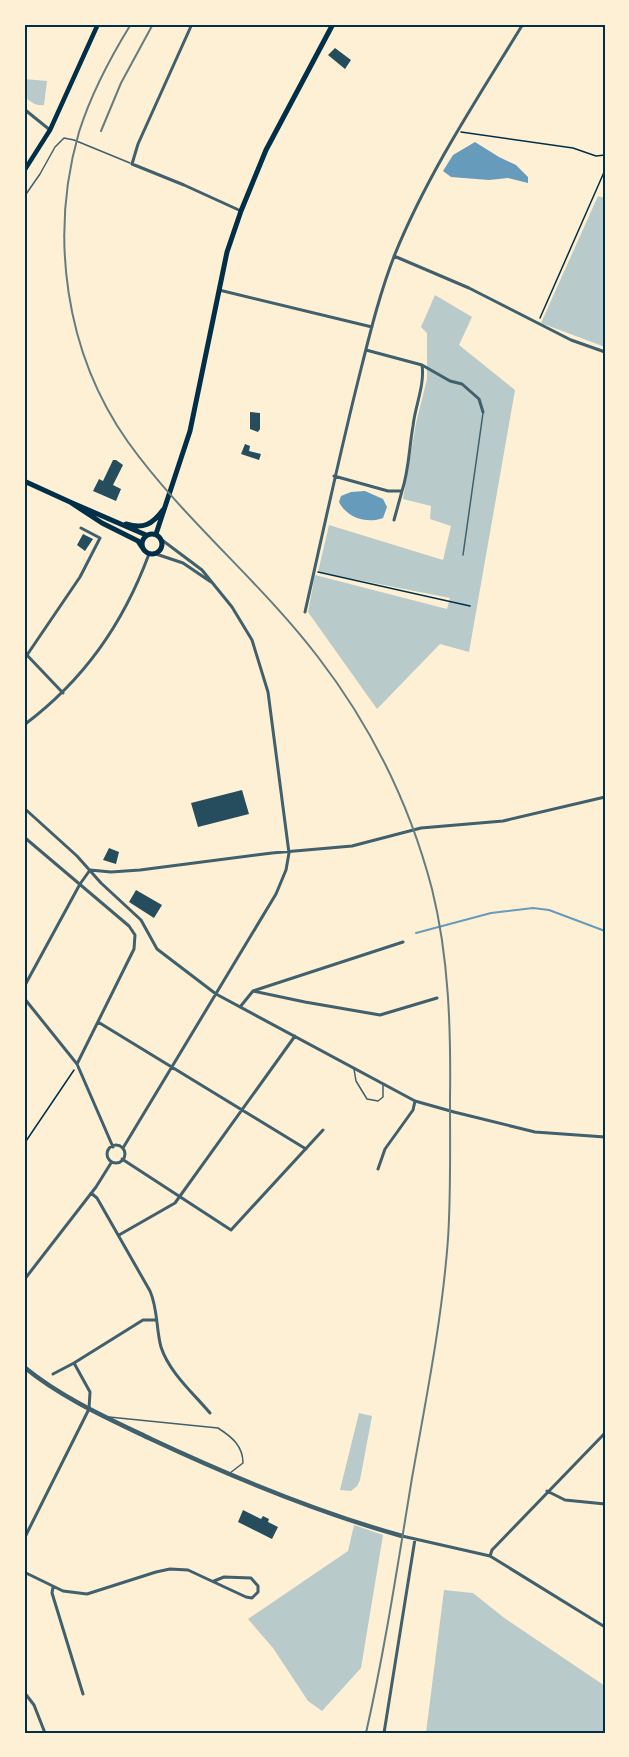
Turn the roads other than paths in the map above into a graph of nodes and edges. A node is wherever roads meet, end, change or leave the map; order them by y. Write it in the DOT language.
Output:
graph roads {
  1 [pos="98,24"];
  2 [pos="192,24"];
  3 [pos="333,24"];
  4 [pos="524,24"];
  5 [pos="24,109"];
  6 [pos="50,130"];
  7 [pos="132,164"];
  8 [pos="24,171"];
  9 [pos="24,198"];
  10 [pos="241,211"];
  11 [pos="394,256"];
  12 [pos="219,290"];
  13 [pos="372,327"];
  14 [pos="366,350"];
  15 [pos="605,352"];
  16 [pos="422,365"];
  17 [pos="483,412"];
  18 [pos="334,476"];
  19 [pos="24,481"];
  20 [pos="402,491"];
  21 [pos="70,502"];
  22 [pos="167,505"];
  23 [pos="101,516"];
  24 [pos="394,520"];
  25 [pos="81,528"];
  26 [pos="156,534"];
  27 [pos="146,535"];
  28 [pos="162,540"];
  29 [pos="142,547"];
  30 [pos="149,554"];
  31 [pos="156,554"];
  32 [pos="463,555"];
  33 [pos="215,585"];
  34 [pos="305,612"];
  35 [pos="25,653"];
  36 [pos="63,693"];
  37 [pos="24,725"];
  38 [pos="605,797"];
  39 [pos="24,808"];
  40 [pos="24,837"];
  41 [pos="289,853"];
  42 [pos="90,870"];
  43 [pos="80,884"];
  44 [pos="404,942"];
  45 [pos="24,987"];
  46 [pos="253,991"];
  47 [pos="216,994"];
  48 [pos="24,998"];
  49 [pos="437,998"];
  50 [pos="240,1007"];
  51 [pos="98,1022"];
  52 [pos="295,1036"];
  53 [pos="77,1065"];
  54 [pos="173,1067"];
  55 [pos="354,1068"];
  56 [pos="382,1084"];
  57 [pos="415,1101"];
  58 [pos="243,1109"];
  59 [pos="323,1130"];
  60 [pos="605,1137"];
  61 [pos="113,1147"];
  62 [pos="123,1148"];
  63 [pos="306,1149"];
  64 [pos="122,1159"];
  65 [pos="111,1163"];
  66 [pos="378,1169"];
  67 [pos="91,1194"];
  68 [pos="179,1196"];
  69 [pos="119,1235"];
  70 [pos="24,1280"];
  71 [pos="155,1320"];
  72 [pos="74,1363"];
  73 [pos="24,1367"];
  74 [pos="53,1374"];
  75 [pos="89,1409"];
  76 [pos="210,1413"];
  77 [pos="104,1416"];
  78 [pos="605,1432"];
  79 [pos="229,1474"];
  80 [pos="547,1491"];
  81 [pos="605,1504"];
  82 [pos="402,1536"];
  83 [pos="24,1539"];
  84 [pos="415,1539"];
  85 [pos="490,1556"];
  86 [pos="24,1572"];
  87 [pos="214,1581"];
  88 [pos="53,1586"];
  89 [pos="605,1627"];
  90 [pos="24,1692"];
  91 [pos="83,1694"];
  92 [pos="45,1733"];
  93 [pos="384,1733"];
  1 -- 6 [label="main road"];
  2 -- 7 [label="street"];
  3 -- 10 [label="main road"];
  4 -- 11 [label="street"];
  5 -- 6 [label="street"];
  6 -- 8 [label="main road"];
  7 -- 9 [label="lane"];
  7 -- 10 [label="street"];
  10 -- 12 [label="main road"];
  11 -- 13 [label="street"];
  11 -- 15 [label="street"];
  12 -- 13 [label="street"];
  12 -- 22 [label="main road"];
  13 -- 14 [label="street"];
  14 -- 16 [label="street"];
  14 -- 18 [label="street"];
  16 -- 17 [label="street"];
  16 -- 20 [label="street"];
  17 -- 32 [label="lane"];
  18 -- 20 [label="street"];
  18 -- 34 [label="street"];
  19 -- 21 [label="main road"];
  20 -- 24 [label="street"];
  21 -- 23 [label="main road"];
  21 -- 29 [label="main road"];
  22 -- 23 [label="main road"];
  22 -- 26 [label="main road"];
  23 -- 27 [label="main road"];
  25 -- 35 [label="street"];
  26 -- 27 [label="main road"];
  26 -- 28 [label="main road"];
  27 -- 29 [label="main road"];
  28 -- 31 [label="main road"];
  28 -- 33 [label="street"];
  29 -- 30 [label="main road"];
  30 -- 31 [label="main road"];
  30 -- 36 [label="street"];
  31 -- 33 [label="street"];
  33 -- 41 [label="street"];
  35 -- 36 [label="street"];
  36 -- 37 [label="street"];
  38 -- 41 [label="street"];
  39 -- 42 [label="street"];
  40 -- 43 [label="street"];
  41 -- 42 [label="street"];
  41 -- 47 [label="street"];
  42 -- 43 [label="street"];
  42 -- 47 [label="street"];
  43 -- 45 [label="street"];
  43 -- 51 [label="street"];
  44 -- 46 [label="street"];
  46 -- 49 [label="street"];
  46 -- 50 [label="street"];
  47 -- 50 [label="street"];
  47 -- 54 [label="street"];
  48 -- 53 [label="street"];
  50 -- 52 [label="street"];
  51 -- 53 [label="street"];
  51 -- 54 [label="street"];
  52 -- 55 [label="street"];
  52 -- 58 [label="street"];
  53 -- 61 [label="street"];
  54 -- 58 [label="street"];
  54 -- 62 [label="street"];
  55 -- 56 [label="street"];
  55 -- 56 [label="lane"];
  56 -- 57 [label="street"];
  57 -- 60 [label="street"];
  57 -- 66 [label="street"];
  58 -- 63 [label="street"];
  58 -- 68 [label="street"];
  59 -- 63 [label="street"];
  61 -- 62 [label="street"];
  61 -- 65 [label="street"];
  62 -- 64 [label="street"];
  63 -- 68 [label="street"];
  64 -- 65 [label="street"];
  64 -- 68 [label="street"];
  65 -- 67 [label="street"];
  67 -- 69 [label="street"];
  67 -- 70 [label="street"];
  68 -- 69 [label="street"];
  69 -- 71 [label="street"];
  71 -- 72 [label="street"];
  71 -- 76 [label="street"];
  72 -- 74 [label="street"];
  72 -- 75 [label="street"];
  73 -- 75 [label="street"];
  75 -- 77 [label="street"];
  75 -- 83 [label="street"];
  77 -- 79 [label="street"];
  77 -- 79 [label="lane"];
  78 -- 80 [label="street"];
  79 -- 82 [label="street"];
  80 -- 81 [label="street"];
  80 -- 85 [label="street"];
  82 -- 84 [label="street"];
  84 -- 85 [label="street"];
  84 -- 93 [label="street"];
  85 -- 89 [label="street"];
  86 -- 88 [label="street"];
  87 -- 87 [label="street"];
  87 -- 88 [label="street"];
  88 -- 91 [label="street"];
  90 -- 92 [label="street"];
}
